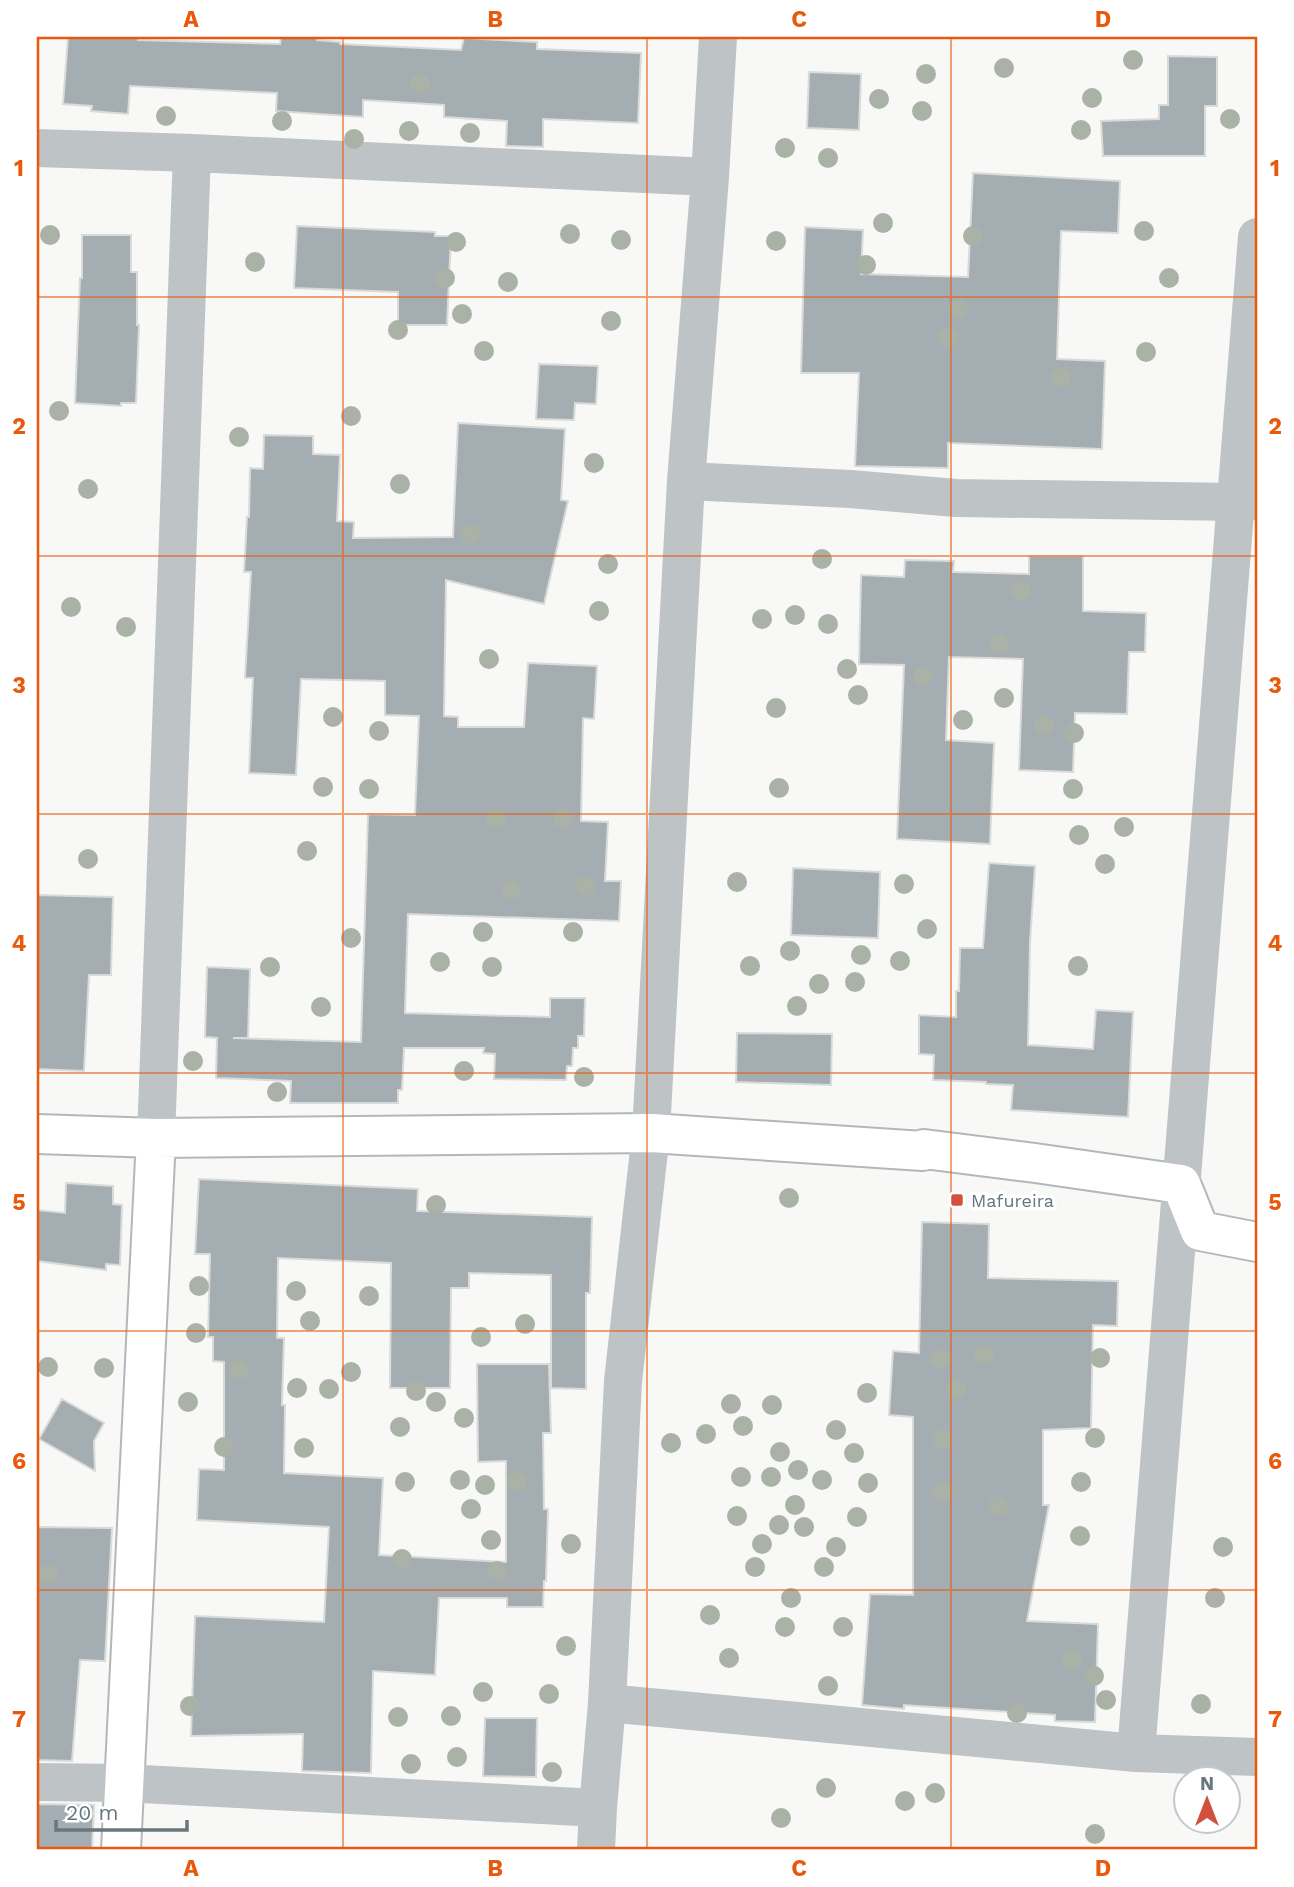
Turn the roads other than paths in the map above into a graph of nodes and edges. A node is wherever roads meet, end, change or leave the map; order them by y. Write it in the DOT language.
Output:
graph roads {
  1 [pos="718,37"];
  2 [pos="37,148"];
  3 [pos="192,153"];
  4 [pos="710,177"];
  5 [pos="1257,237"];
  6 [pos="686,481"];
  7 [pos="1246,502"];
  8 [pos="651,1133"];
  9 [pos="37,1134"];
  10 [pos="156,1138"];
  11 [pos="1181,1184"];
  12 [pos="1257,1242"];
  13 [pos="607,1703"];
  14 [pos="1136,1753"];
  15 [pos="1257,1757"];
  16 [pos="37,1782"];
  17 [pos="123,1783"];
  18 [pos="597,1808"];
  19 [pos="121,1850"];
  20 [pos="596,1850"];
  1 -- 4 [label="street"];
  2 -- 3 [label="street"];
  3 -- 4 [label="street"];
  3 -- 10 [label="street"];
  4 -- 6 [label="street"];
  5 -- 7 [label="street"];
  6 -- 7 [label="street"];
  6 -- 8 [label="street"];
  7 -- 11 [label="street"];
  8 -- 10 [label="street"];
  8 -- 11 [label="street"];
  8 -- 13 [label="street"];
  9 -- 10 [label="street"];
  10 -- 17 [label="street"];
  11 -- 12 [label="street"];
  11 -- 14 [label="street"];
  13 -- 14 [label="street"];
  13 -- 18 [label="street"];
  14 -- 15 [label="street"];
  16 -- 17 [label="street"];
  17 -- 18 [label="street"];
  17 -- 19 [label="street"];
  18 -- 20 [label="street"];
}
